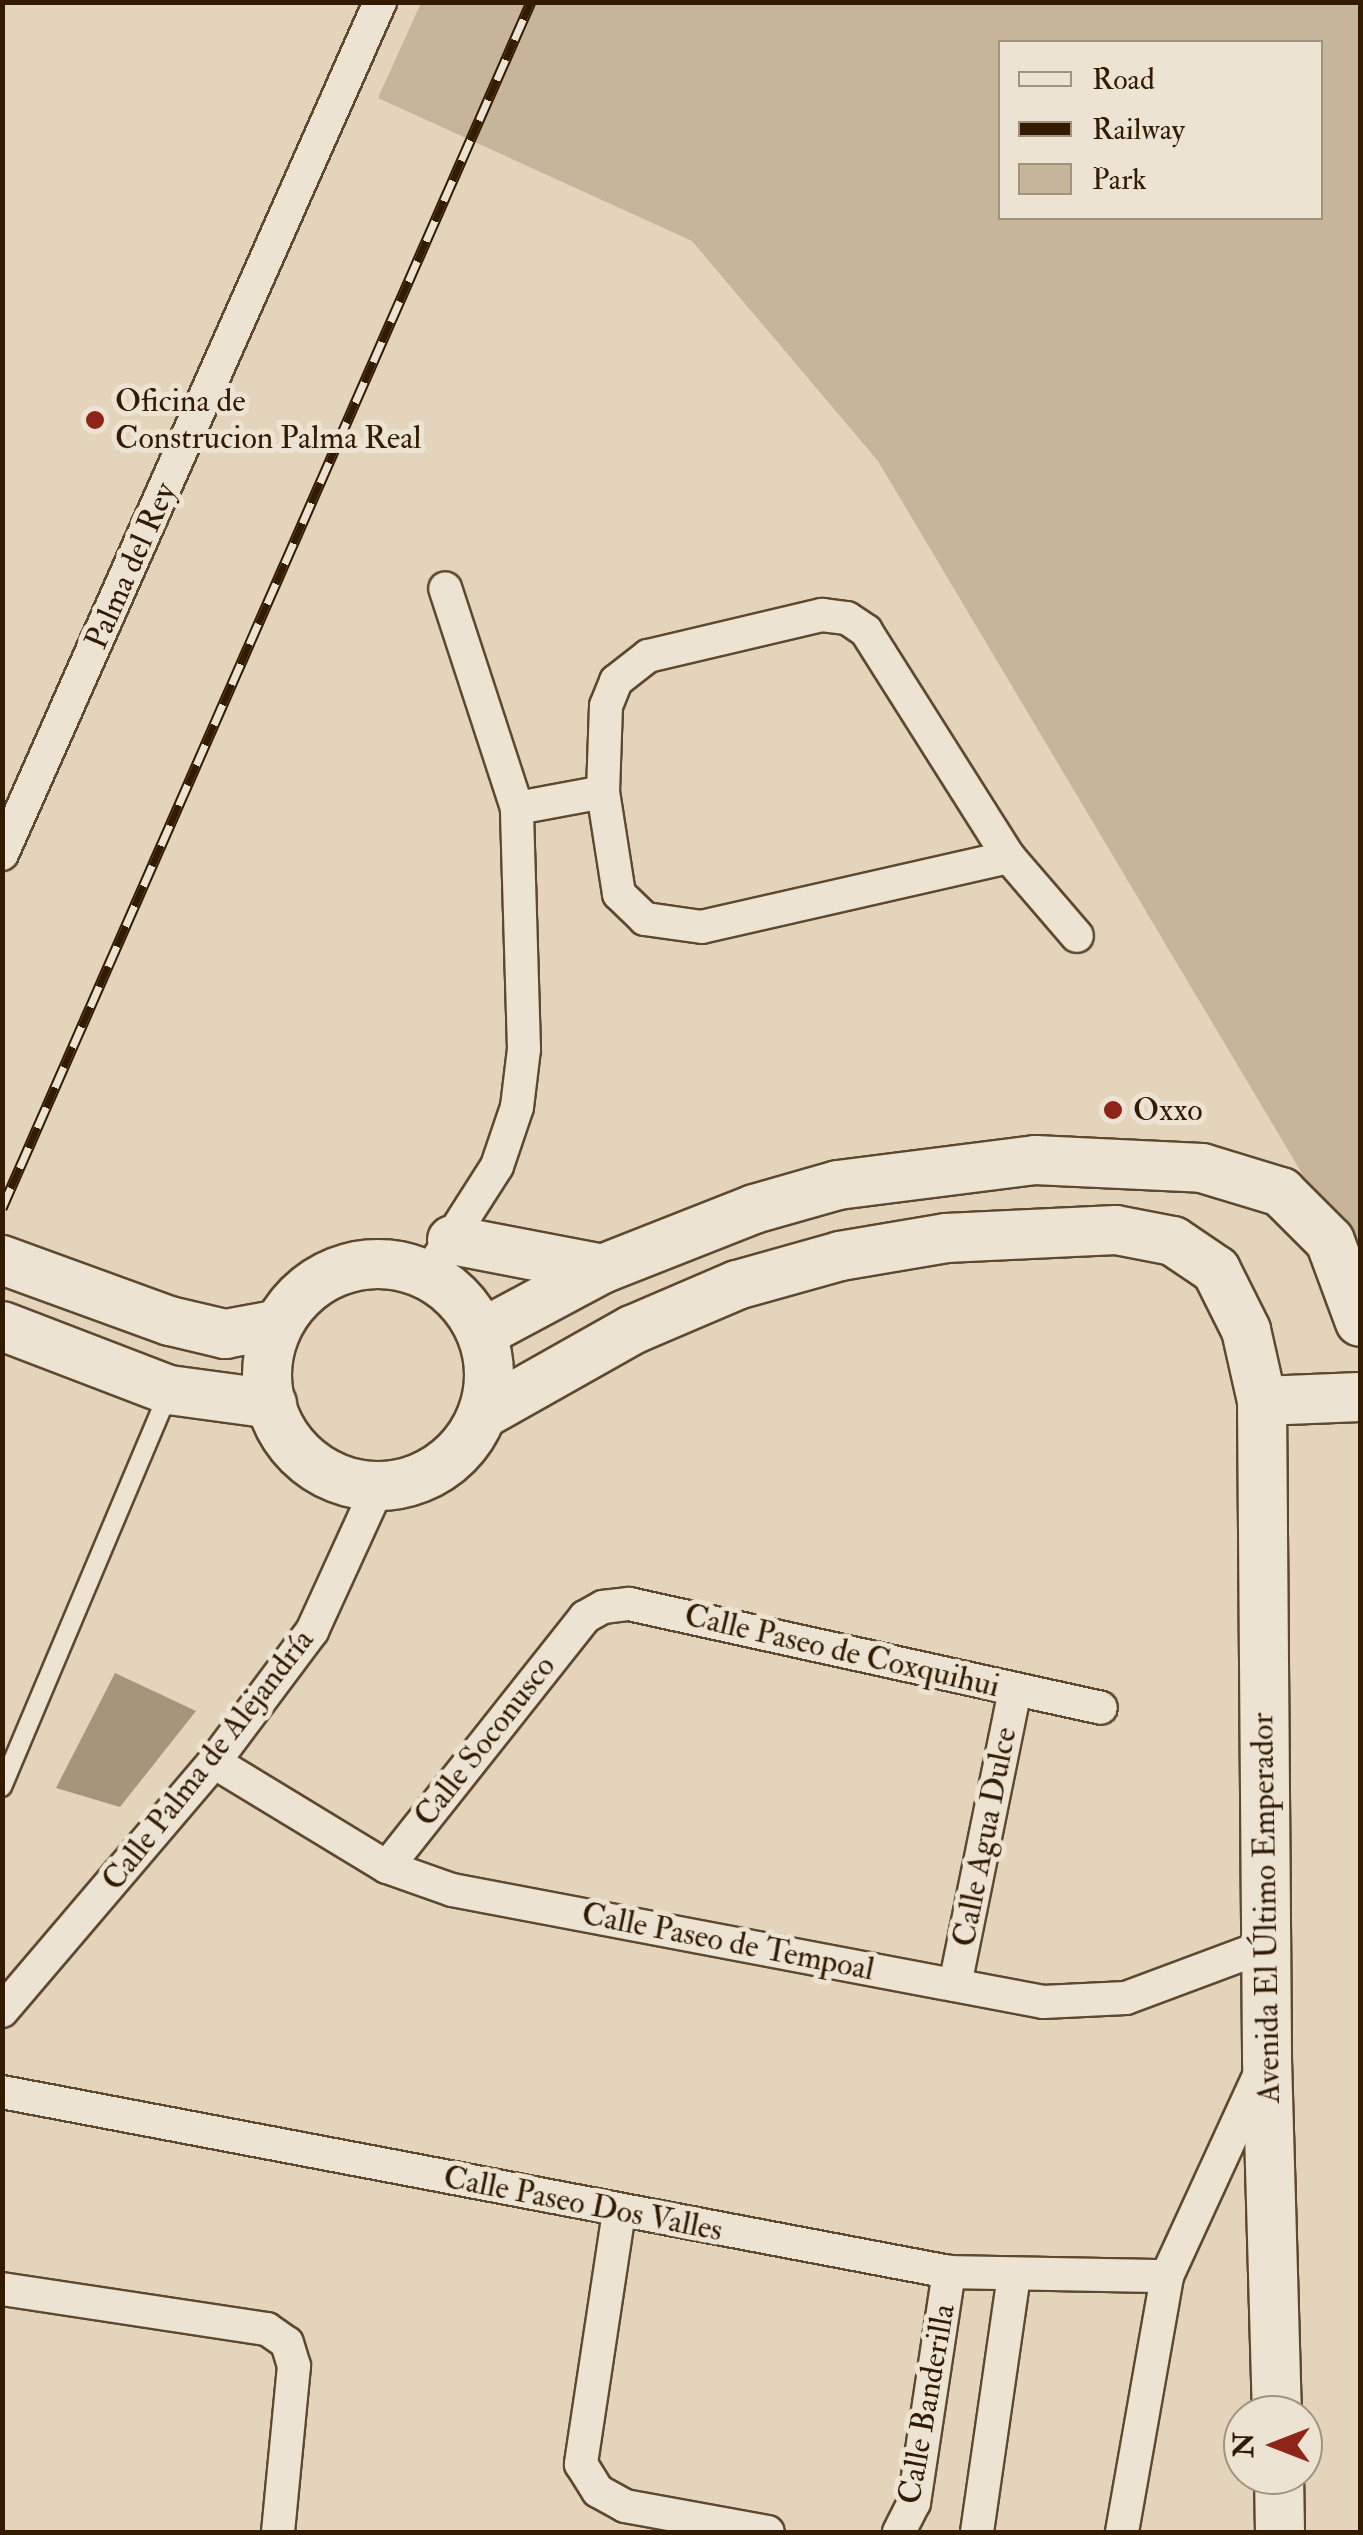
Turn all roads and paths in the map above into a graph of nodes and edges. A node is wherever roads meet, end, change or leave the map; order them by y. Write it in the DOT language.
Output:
graph roads {
  1 [pos="380,2"];
  2 [pos="445,588"];
  3 [pos="603,792"];
  4 [pos="516,808"];
  5 [pos="2,854"];
  6 [pos="1009,857"];
  7 [pos="1077,936"];
  8 [pos="440,1257"];
  9 [pos="2,1260"];
  10 [pos="602,1269"];
  11 [pos="1360,1322"];
  12 [pos="274,1325"];
  13 [pos="2,1326"];
  14 [pos="482,1333"];
  15 [pos="169,1390"];
  16 [pos="1360,1397"];
  17 [pos="1262,1402"];
  18 [pos="272,1404"];
  19 [pos="483,1414"];
  20 [pos="378,1487"];
  21 [pos="585,1616"];
  22 [pos="1015,1690"];
  23 [pos="1101,1708"];
  24 [pos="214,1762"];
  25 [pos="2,1787"];
  26 [pos="387,1867"];
  27 [pos="1265,1946"];
  28 [pos="955,1985"];
  29 [pos="2,2011"];
  30 [pos="1266,2059"];
  31 [pos="2,2092"];
  32 [pos="619,2212"];
  33 [pos="949,2272"];
  34 [pos="1014,2274"];
  35 [pos="1167,2276"];
  36 [pos="2,2289"];
  37 [pos="1276,2395"];
  38 [pos="1279,2495"];
  39 [pos="278,2532"];
  40 [pos="768,2532"];
  41 [pos="899,2532"];
  42 [pos="978,2532"];
  43 [pos="1122,2532"];
  44 [pos="1280,2532"];
  1 -- 5 [label="street, Palma del Rey"];
  2 -- 4 [label="street"];
  3 -- 4 [label="street"];
  3 -- 6 [label="street"];
  3 -- 6 [label="street"];
  4 -- 8 [label="street"];
  6 -- 7 [label="street"];
  8 -- 10 [label="street"];
  8 -- 12 [label="street"];
  8 -- 14 [label="street"];
  9 -- 12 [label="street"];
  10 -- 11 [label="street"];
  10 -- 14 [label="street"];
  12 -- 18 [label="street"];
  13 -- 15 [label="street"];
  14 -- 19 [label="street"];
  15 -- 18 [label="street"];
  15 -- 25 [label="lane"];
  16 -- 17 [label="street"];
  17 -- 19 [label="street, Avenida El Último Emperador"];
  17 -- 27 [label="street, Avenida El Último Emperador"];
  18 -- 20 [label="street"];
  19 -- 20 [label="street"];
  20 -- 24 [label="street, Calle Palma de Alejandría"];
  21 -- 22 [label="street, Calle Paseo de Coxquihui"];
  21 -- 26 [label="street, Calle Soconusco"];
  22 -- 23 [label="street, Calle Paseo de Coxquihui"];
  22 -- 28 [label="street, Calle Agua Dulce"];
  24 -- 26 [label="street, Calle Paseo de Tempoal"];
  24 -- 29 [label="street, Calle Palma de Alejandría"];
  26 -- 28 [label="street, Calle Paseo de Tempoal"];
  27 -- 28 [label="street, Calle Paseo de Tempoal"];
  27 -- 30 [label="street, Avenida El Último Emperador"];
  30 -- 35 [label="street"];
  30 -- 37 [label="street, Avenida El Último Emperador"];
  31 -- 32 [label="street, Calle Paseo Dos Valles"];
  32 -- 33 [label="street, Calle Paseo Dos Valles"];
  32 -- 40 [label="street"];
  33 -- 34 [label="street, Calle Paseo Dos Valles"];
  33 -- 41 [label="street, Calle Banderilla"];
  34 -- 35 [label="street, Calle Paseo Dos Valles"];
  34 -- 42 [label="street"];
  35 -- 43 [label="street"];
  36 -- 39 [label="street"];
  38 -- 44 [label="street"];
}
